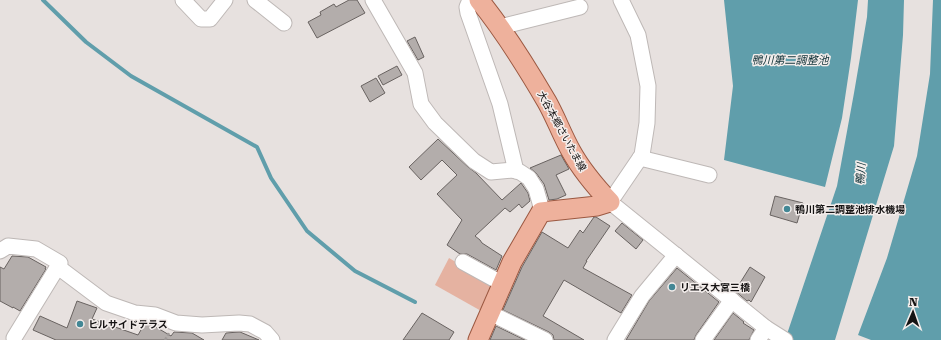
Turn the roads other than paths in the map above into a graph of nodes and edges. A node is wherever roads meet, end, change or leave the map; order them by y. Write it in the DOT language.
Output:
graph roads {
  1 [pos="183,0"];
  2 [pos="225,0"];
  3 [pos="255,0"];
  4 [pos="373,0"];
  5 [pos="470,0"];
  6 [pos="479,0"];
  7 [pos="621,0"];
  8 [pos="580,7"];
  9 [pos="284,23"];
  10 [pos="500,27"];
  11 [pos="640,158"];
  12 [pos="516,171"];
  13 [pos="709,175"];
  14 [pos="610,202"];
  15 [pos="541,212"];
  16 [pos="0,252"];
  17 [pos="676,255"];
  18 [pos="463,262"];
  19 [pos="58,267"];
  20 [pos="503,284"];
  21 [pos="732,300"];
  22 [pos="490,312"];
  23 [pos="767,333"];
  24 [pos="482,338"];
  25 [pos="18,339"];
  26 [pos="272,340"];
  27 [pos="545,340"];
  28 [pos="615,340"];
  29 [pos="702,340"];
  30 [pos="758,340"];
  31 [pos="785,340"];
  1 -- 2 [label="street"];
  3 -- 9 [label="street"];
  4 -- 12 [label="street"];
  5 -- 12 [label="street"];
  6 -- 10 [label="main road, 大谷本郷さいたま線"];
  7 -- 11 [label="street"];
  8 -- 10 [label="street"];
  10 -- 14 [label="main road, 大谷本郷さいたま線"];
  11 -- 13 [label="street"];
  11 -- 14 [label="street"];
  12 -- 15 [label="street"];
  14 -- 15 [label="main road"];
  14 -- 17 [label="street"];
  15 -- 20 [label="main road"];
  16 -- 19 [label="street"];
  17 -- 21 [label="street"];
  17 -- 28 [label="street"];
  18 -- 20 [label="street"];
  19 -- 25 [label="street"];
  19 -- 26 [label="street"];
  20 -- 22 [label="main road"];
  21 -- 23 [label="street"];
  21 -- 29 [label="street"];
  22 -- 24 [label="main road"];
  22 -- 27 [label="street"];
  23 -- 30 [label="street"];
  23 -- 31 [label="street"];
}
